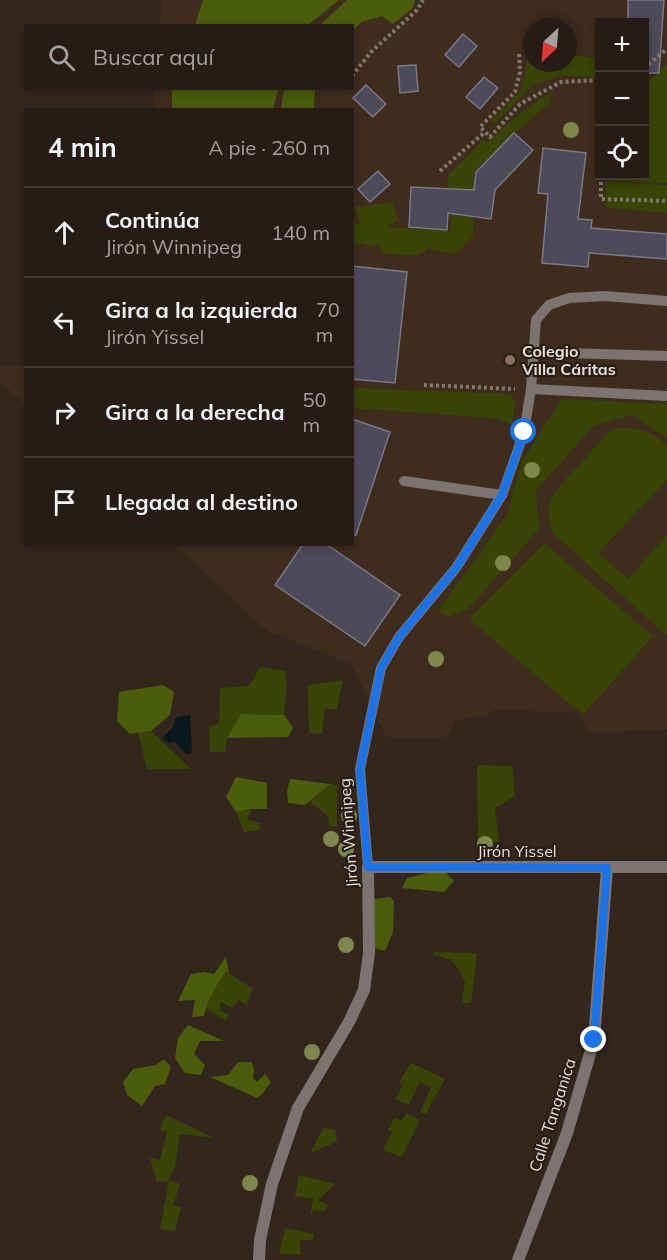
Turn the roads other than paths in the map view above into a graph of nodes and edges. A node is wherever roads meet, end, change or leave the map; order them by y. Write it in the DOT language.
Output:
graph roads {
  1 [pos="667,301"];
  2 [pos="535,351"];
  3 [pos="667,356"];
  4 [pos="531,389"];
  5 [pos="667,396"];
  6 [pos="404,481"];
  7 [pos="502,495"];
  8 [pos="368,867"];
  9 [pos="667,867"];
  10 [pos="607,868"];
  11 [pos="259,1260"];
  12 [pos="518,1260"];
  1 -- 2 [label="lane, Jirón Winnipeg"];
  2 -- 3 [label="lane"];
  2 -- 4 [label="lane, Jirón Winnipeg"];
  4 -- 5 [label="lane"];
  4 -- 7 [label="lane, Jirón Winnipeg"];
  6 -- 7 [label="lane"];
  7 -- 8 [label="lane, Jirón Winnipeg"];
  8 -- 10 [label="street, Jirón Yissel"];
  8 -- 11 [label="street, Jirón Winnipeg"];
  9 -- 10 [label="street, Jirón Yissel"];
  10 -- 12 [label="street, Calle Tanganica"];
}
